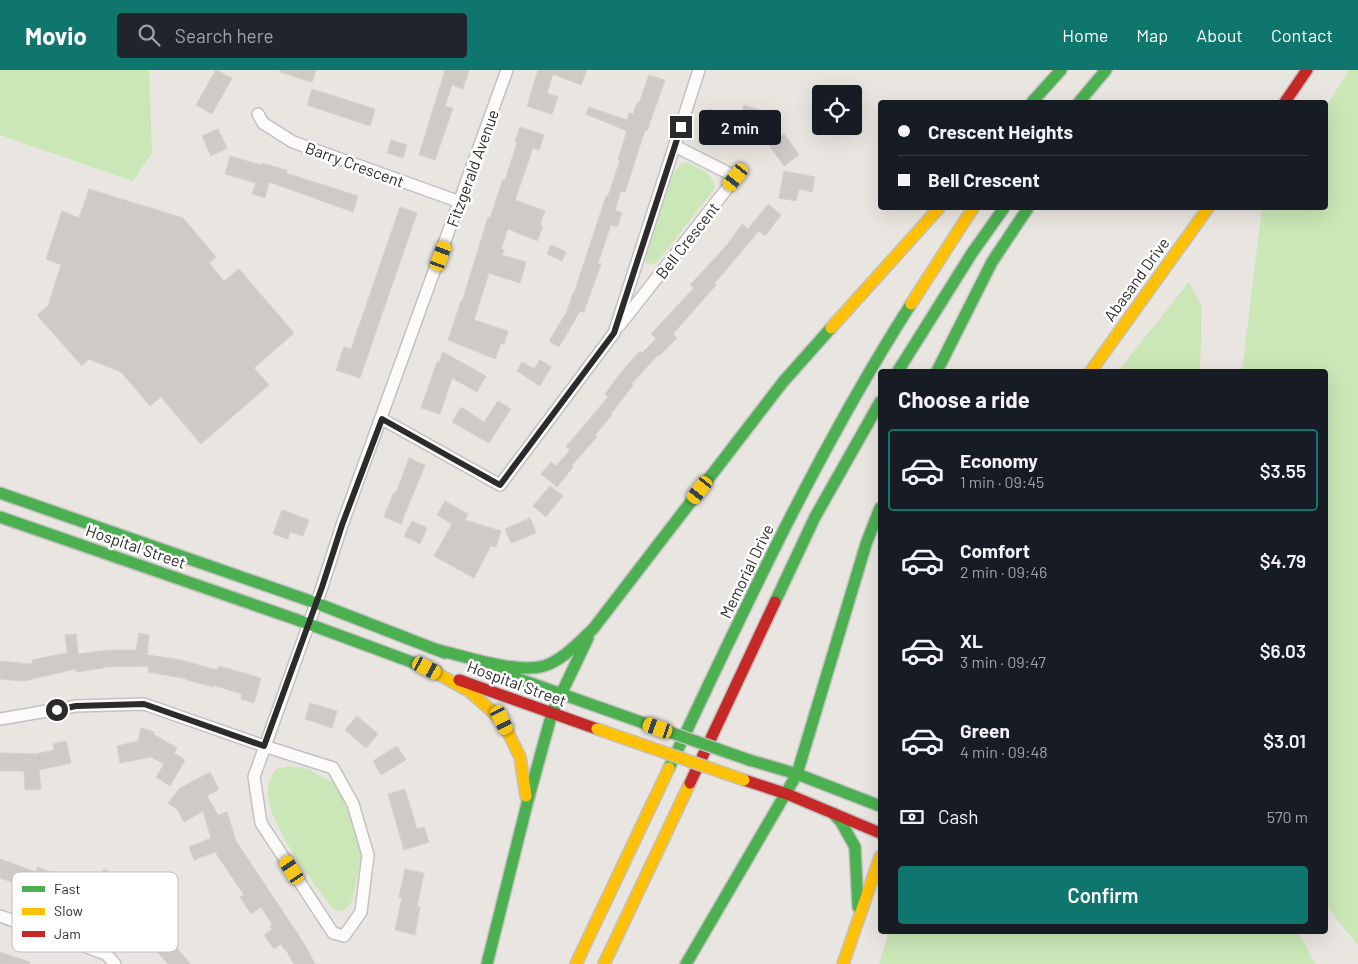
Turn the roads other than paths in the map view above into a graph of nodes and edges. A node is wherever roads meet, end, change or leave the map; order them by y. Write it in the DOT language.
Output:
graph roads {
  1 [pos="507,70"];
  2 [pos="699,70"];
  3 [pos="1061,70"];
  4 [pos="1074,70"];
  5 [pos="1106,70"];
  6 [pos="1307,70"];
  7 [pos="1059,90"];
  8 [pos="1034,100"];
  9 [pos="1081,100"];
  10 [pos="1286,100"];
  11 [pos="258,114"];
  12 [pos="675,146"];
  13 [pos="460,202"];
  14 [pos="937,210"];
  15 [pos="972,210"];
  16 [pos="1003,210"];
  17 [pos="1027,210"];
  18 [pos="1207,210"];
  19 [pos="614,333"];
  20 [pos="899,369"];
  21 [pos="938,369"];
  22 [pos="1092,369"];
  23 [pos="878,406"];
  24 [pos="382,419"];
  25 [pos="0,493"];
  26 [pos="878,513"];
  27 [pos="0,517"];
  28 [pos="316,603"];
  29 [pos="308,623"];
  30 [pos="593,629"];
  31 [pos="435,649"];
  32 [pos="427,668"];
  33 [pos="561,694"];
  34 [pos="552,713"];
  35 [pos="0,719"];
  36 [pos="264,746"];
  37 [pos="797,774"];
  38 [pos="787,794"];
  39 [pos="527,804"];
  40 [pos="878,805"];
  41 [pos="833,814"];
  42 [pos="878,832"];
  43 [pos="878,863"];
  44 [pos="0,916"];
  45 [pos="858,917"];
  46 [pos="12,920"];
  47 [pos="100,952"];
  48 [pos="115,964"];
  49 [pos="487,964"];
  50 [pos="576,964"];
  51 [pos="604,964"];
  52 [pos="686,964"];
  53 [pos="843,964"];
  1 -- 13 [label="street, Fitzgerald Avenue"];
  2 -- 12 [label="street, Bell Crescent"];
  3 -- 8 [label="main road"];
  4 -- 7 [label="main road"];
  5 -- 9 [label="main road"];
  6 -- 10 [label="main road"];
  11 -- 13 [label="street, Barry Crescent"];
  12 -- 19 [label="street, Bell Crescent"];
  12 -- 19 [label="street, Bell Crescent"];
  13 -- 24 [label="street, Fitzgerald Avenue"];
  14 -- 30 [label="main road"];
  15 -- 50 [label="main road, Memorial Drive"];
  16 -- 20 [label="main road"];
  17 -- 21 [label="main road"];
  18 -- 22 [label="main road, Abasand Drive"];
  19 -- 24 [label="street, Bell Crescent"];
  23 -- 51 [label="main road"];
  24 -- 28 [label="street, Fitzgerald Avenue"];
  25 -- 28 [label="main road, Hospital Street"];
  26 -- 37 [label="main road"];
  27 -- 29 [label="main road, Hospital Street"];
  28 -- 29 [label="street, Fitzgerald Avenue"];
  28 -- 31 [label="main road, Hospital Street"];
  29 -- 32 [label="main road, Hospital Street"];
  29 -- 36 [label="street, Fitzgerald Avenue"];
  30 -- 31 [label="main road"];
  30 -- 33 [label="main road"];
  31 -- 33 [label="main road, Hospital Street"];
  32 -- 34 [label="main road, Hospital Street"];
  32 -- 39 [label="main road"];
  33 -- 34 [label="main road"];
  33 -- 37 [label="main road, Hospital Street, bridge"];
  34 -- 38 [label="main road, Hospital Street, bridge"];
  34 -- 39 [label="main road"];
  35 -- 36 [label="street"];
  36 -- 36 [label="street"];
  37 -- 38 [label="main road"];
  37 -- 40 [label="main road"];
  38 -- 41 [label="main road, Hospital Street"];
  38 -- 52 [label="main road"];
  39 -- 49 [label="main road"];
  41 -- 42 [label="main road, Hospital Street"];
  41 -- 45 [label="main road"];
  43 -- 45 [label="main road"];
  44 -- 46 [label="street"];
  45 -- 53 [label="main road"];
  47 -- 48 [label="street"];
}
